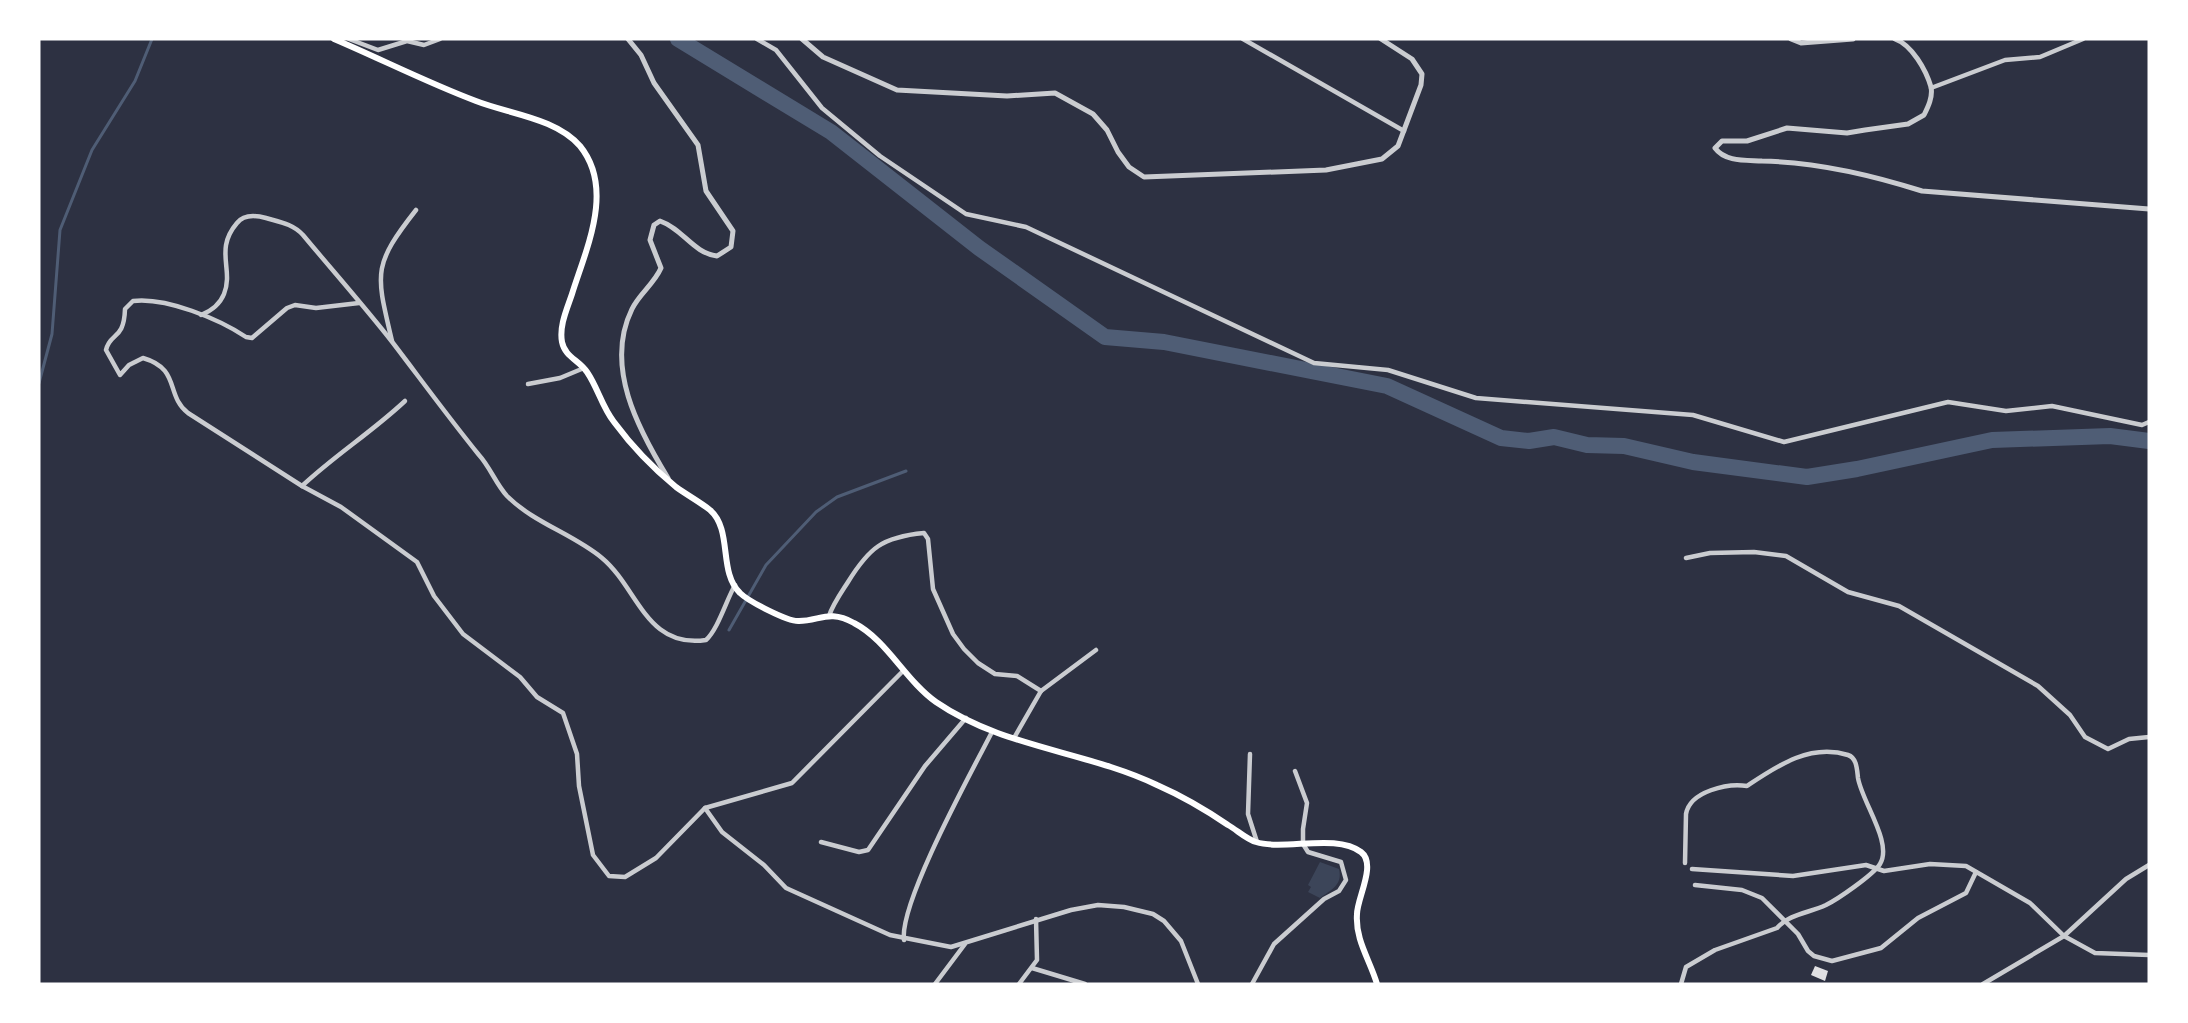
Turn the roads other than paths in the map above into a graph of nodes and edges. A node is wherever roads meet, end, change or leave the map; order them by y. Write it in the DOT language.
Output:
graph roads {
  1 [pos="334,39"];
  2 [pos="348,39"];
  3 [pos="440,39"];
  4 [pos="627,39"];
  5 [pos="757,39"];
  6 [pos="802,39"];
  7 [pos="1243,39"];
  8 [pos="1381,39"];
  9 [pos="1791,39"];
  10 [pos="1853,39"];
  11 [pos="1895,39"];
  12 [pos="2083,39"];
  13 [pos="1931,88"];
  14 [pos="1404,131"];
  15 [pos="2149,209"];
  16 [pos="416,210"];
  17 [pos="359,303"];
  18 [pos="201,315"];
  19 [pos="393,343"];
  20 [pos="584,368"];
  21 [pos="528,384"];
  22 [pos="405,401"];
  23 [pos="2149,422"];
  24 [pos="671,483"];
  25 [pos="302,486"];
  26 [pos="1686,558"];
  27 [pos="735,585"];
  28 [pos="829,616"];
  29 [pos="1096,650"];
  30 [pos="903,671"];
  31 [pos="1041,691"];
  32 [pos="966,718"];
  33 [pos="992,732"];
  34 [pos="2149,737"];
  35 [pos="1014,738"];
  36 [pos="1250,754"];
  37 [pos="1296,771"];
  38 [pos="705,808"];
  39 [pos="821,842"];
  40 [pos="1257,843"];
  41 [pos="1303,844"];
  42 [pos="1685,863"];
  43 [pos="2149,866"];
  44 [pos="1875,868"];
  45 [pos="1692,869"];
  46 [pos="1976,872"];
  47 [pos="1695,885"];
  48 [pos="1036,919"];
  49 [pos="1784,920"];
  50 [pos="2064,936"];
  51 [pos="904,940"];
  52 [pos="965,944"];
  53 [pos="2149,955"];
  54 [pos="1032,968"];
  55 [pos="935,984"];
  56 [pos="1019,984"];
  57 [pos="1085,984"];
  58 [pos="1198,984"];
  59 [pos="1252,984"];
  60 [pos="1377,984"];
  61 [pos="1681,984"];
  62 [pos="1983,984"];
  1 -- 20 [label="main road"];
  2 -- 3 [label="street"];
  4 -- 24 [label="street"];
  5 -- 23 [label="street"];
  6 -- 14 [label="street"];
  7 -- 14 [label="street"];
  8 -- 14 [label="street"];
  9 -- 10 [label="street"];
  11 -- 13 [label="street"];
  12 -- 13 [label="street"];
  13 -- 15 [label="street"];
  16 -- 19 [label="street"];
  17 -- 18 [label="street"];
  17 -- 18 [label="street"];
  17 -- 19 [label="street"];
  18 -- 25 [label="street"];
  19 -- 27 [label="street"];
  20 -- 21 [label="street"];
  20 -- 24 [label="main road"];
  22 -- 25 [label="street"];
  24 -- 27 [label="main road"];
  25 -- 38 [label="street"];
  26 -- 34 [label="street"];
  27 -- 28 [label="main road"];
  28 -- 30 [label="main road"];
  28 -- 31 [label="street"];
  29 -- 31 [label="street"];
  30 -- 32 [label="main road"];
  30 -- 38 [label="street"];
  31 -- 35 [label="street"];
  32 -- 33 [label="main road"];
  32 -- 39 [label="street"];
  33 -- 35 [label="main road"];
  33 -- 51 [label="street"];
  35 -- 40 [label="main road"];
  36 -- 40 [label="street"];
  37 -- 41 [label="street"];
  38 -- 51 [label="street"];
  40 -- 41 [label="main road"];
  41 -- 59 [label="street"];
  41 -- 60 [label="main road"];
  42 -- 44 [label="street"];
  43 -- 50 [label="street"];
  44 -- 45 [label="street"];
  44 -- 46 [label="street"];
  44 -- 49 [label="street"];
  46 -- 49 [label="street"];
  46 -- 50 [label="street"];
  47 -- 49 [label="street"];
  48 -- 52 [label="street"];
  48 -- 54 [label="street"];
  48 -- 58 [label="street"];
  49 -- 61 [label="street"];
  50 -- 53 [label="street"];
  50 -- 62 [label="street"];
  51 -- 52 [label="street"];
  52 -- 55 [label="street"];
  54 -- 56 [label="street"];
  54 -- 57 [label="street"];
}
